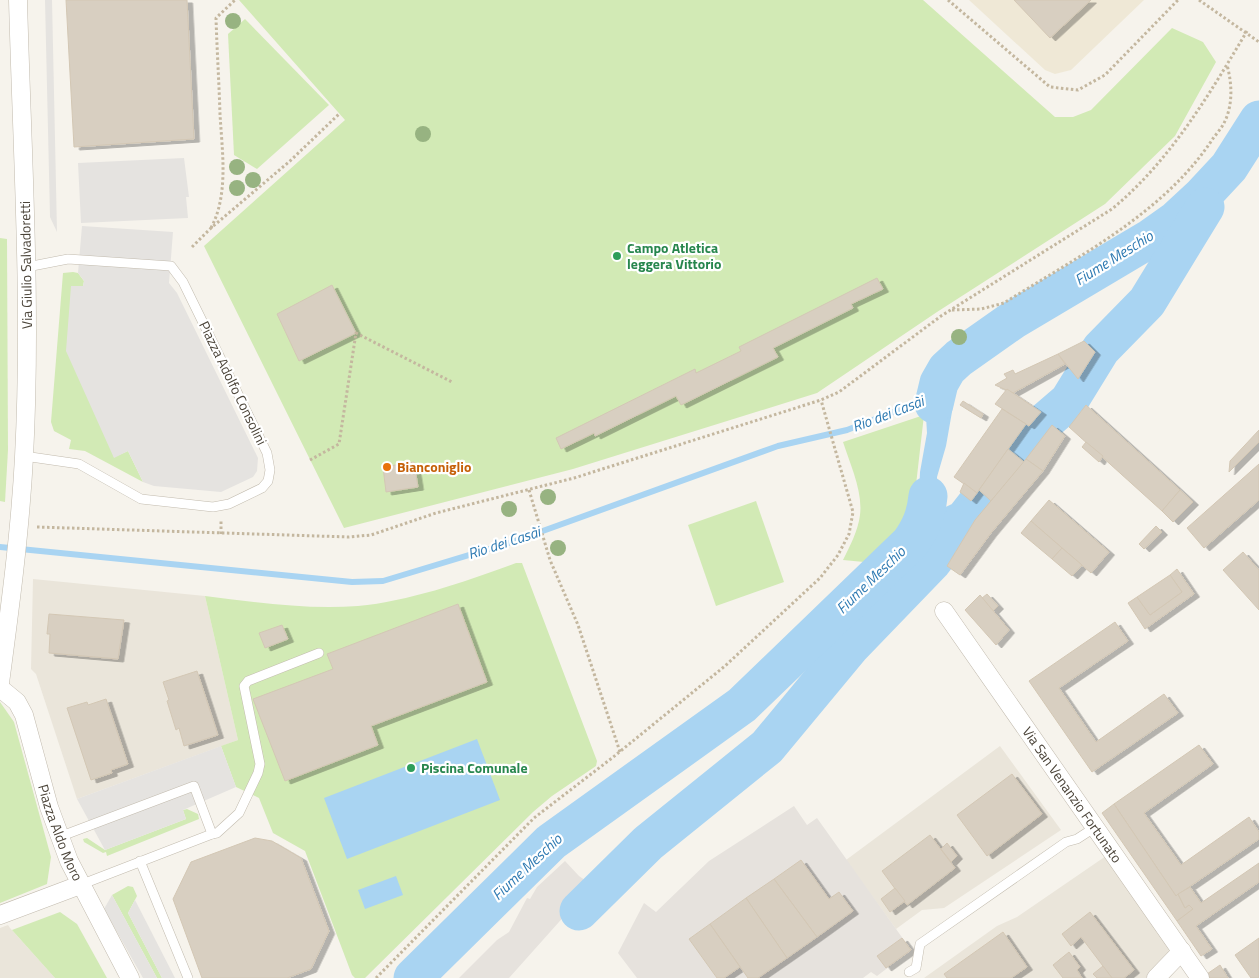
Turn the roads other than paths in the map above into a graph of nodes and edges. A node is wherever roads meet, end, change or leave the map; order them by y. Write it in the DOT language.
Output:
graph roads {
  1 [pos="18,0"];
  2 [pos="27,266"];
  3 [pos="24,456"];
  4 [pos="944,611"];
  5 [pos="319,653"];
  6 [pos="0,683"];
  7 [pos="0,688"];
  8 [pos="1094,828"];
  9 [pos="212,834"];
  10 [pos="59,837"];
  11 [pos="140,861"];
  12 [pos="80,884"];
  13 [pos="0,915"];
  14 [pos="1182,951"];
  15 [pos="909,972"];
  16 [pos="130,978"];
  17 [pos="188,978"];
  18 [pos="1156,978"];
  19 [pos="1200,978"];
  1 -- 2 [label="street, Via Giulio Salvadoretti"];
  2 -- 3 [label="street, Via Giulio Salvadoretti"];
  2 -- 3 [label="lane, Piazza Adolfo Consolini"];
  3 -- 6 [label="street, Via Giulio Salvadoretti"];
  4 -- 8 [label="street, Via San Venanzio Fortunato"];
  5 -- 9 [label="lane"];
  7 -- 10 [label="street, Piazza Aldo Moro"];
  8 -- 14 [label="street, Via San Venanzio Fortunato"];
  8 -- 15 [label="lane"];
  9 -- 10 [label="lane"];
  9 -- 11 [label="lane"];
  10 -- 12 [label="street, Piazza Aldo Moro"];
  11 -- 12 [label="lane"];
  11 -- 17 [label="lane"];
  12 -- 13 [label="street"];
  12 -- 16 [label="street, Piazza Aldo Moro"];
  14 -- 18 [label="street"];
  14 -- 19 [label="street, Via San Venanzio Fortunato"];
}
